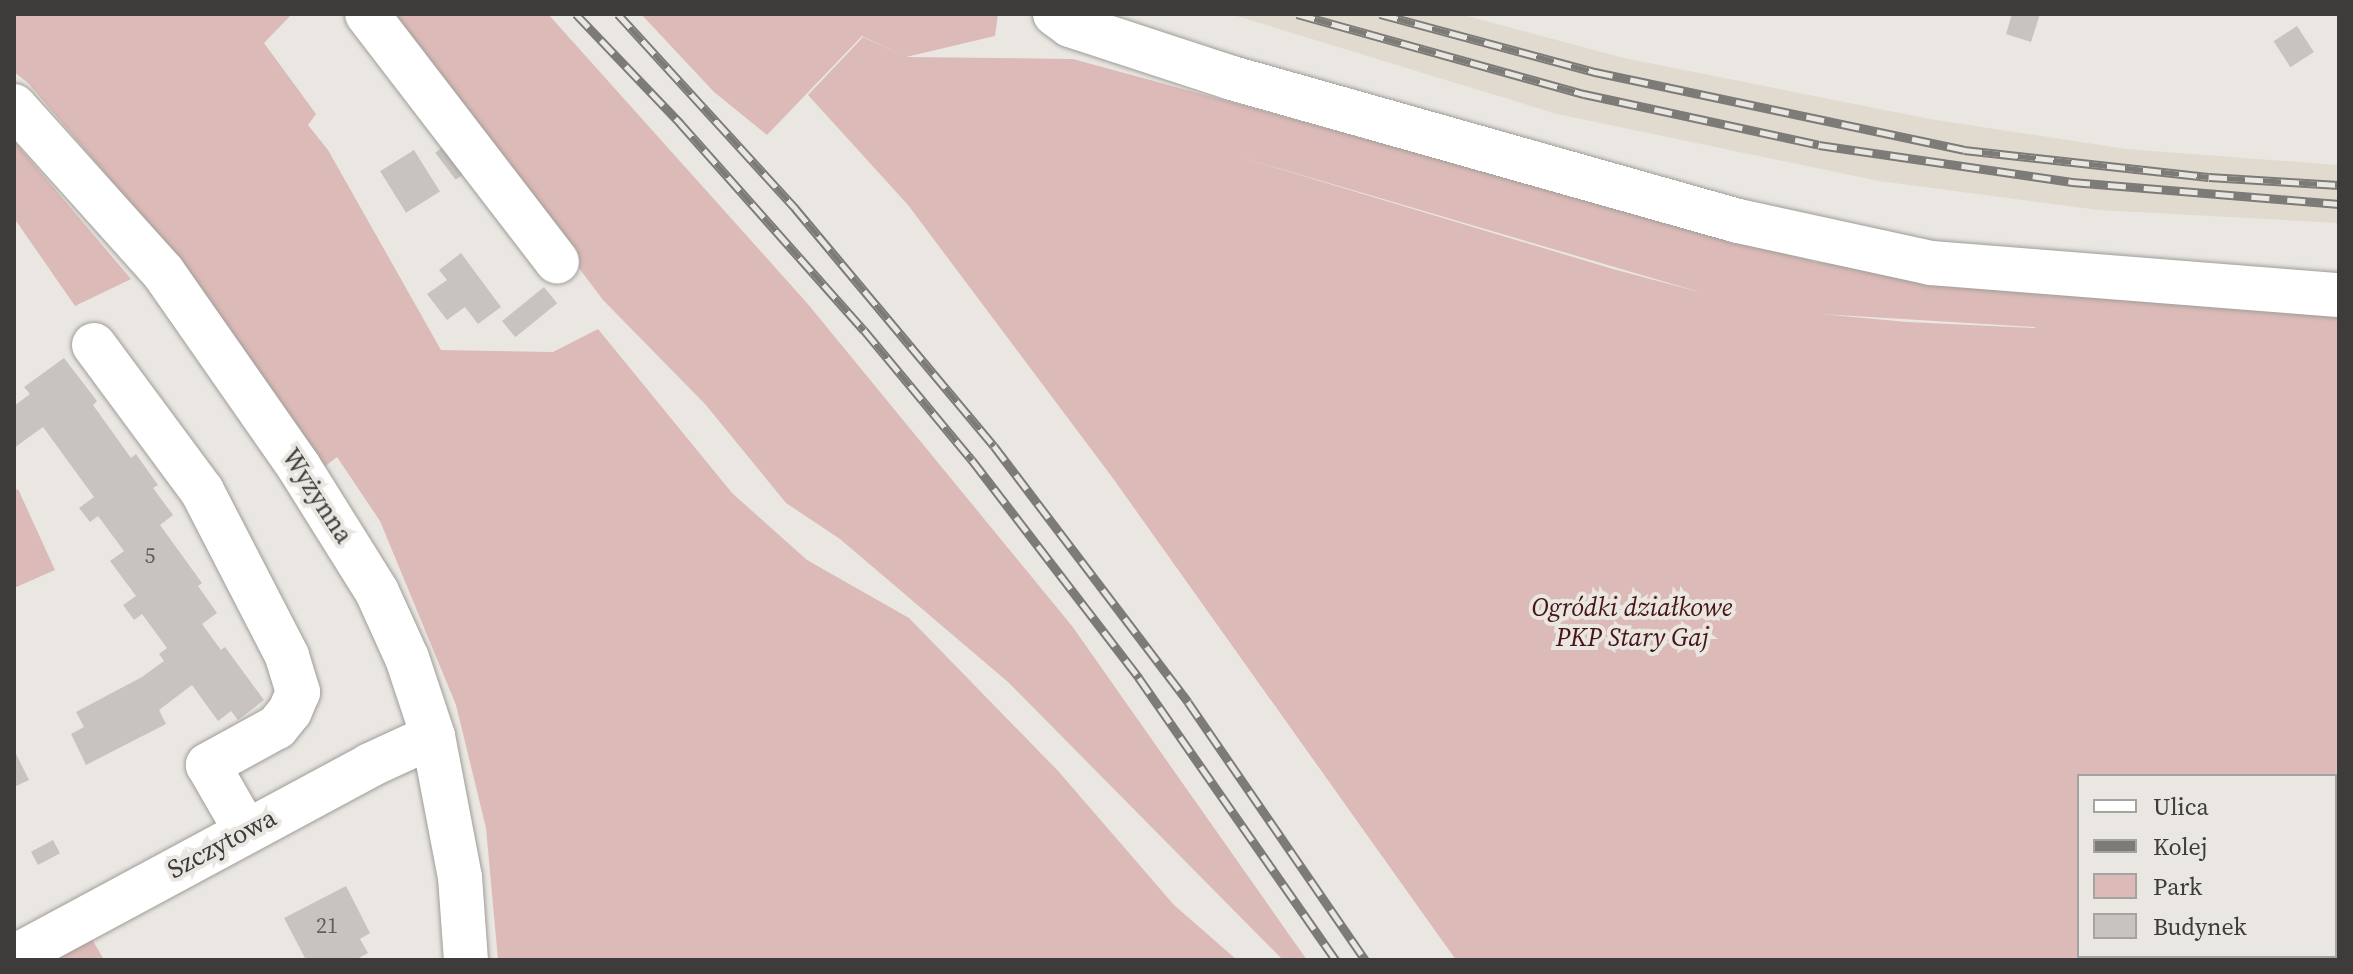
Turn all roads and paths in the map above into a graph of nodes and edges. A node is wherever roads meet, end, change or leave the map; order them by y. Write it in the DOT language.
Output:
graph roads {
  1 [pos="367,14"];
  2 [pos="1055,14"];
  3 [pos="14,106"];
  4 [pos="557,262"];
  5 [pos="2339,295"];
  6 [pos="94,345"];
  7 [pos="433,736"];
  8 [pos="246,831"];
  9 [pos="14,957"];
  10 [pos="466,960"];
  1 -- 4 [label="street"];
  2 -- 5 [label="street"];
  3 -- 7 [label="street, Wyżynna"];
  6 -- 8 [label="street"];
  7 -- 8 [label="street, Szczytowa"];
  7 -- 10 [label="street, Wyżynna"];
  8 -- 9 [label="street, Szczytowa"];
}
